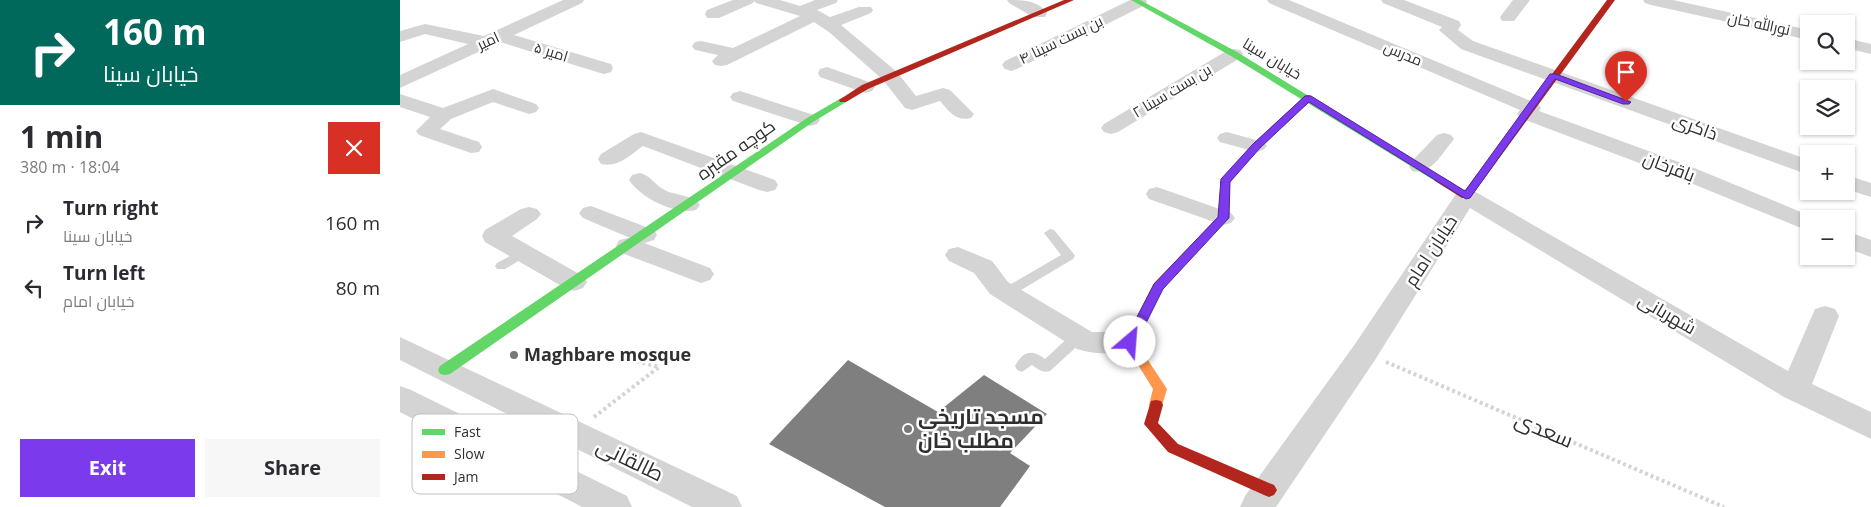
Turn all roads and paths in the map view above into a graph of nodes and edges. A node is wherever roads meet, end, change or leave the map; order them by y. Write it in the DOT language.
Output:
graph roads {
  1 [pos="747,0"];
  2 [pos="764,0"];
  3 [pos="830,0"];
  4 [pos="1016,0"];
  5 [pos="1070,0"];
  6 [pos="1274,0"];
  7 [pos="1389,0"];
  8 [pos="1522,0"];
  9 [pos="1611,0"];
  10 [pos="1651,0"];
  11 [pos="1143,1"];
  12 [pos="578,6"];
  13 [pos="865,10"];
  14 [pos="1039,13"];
  15 [pos="713,14"];
  16 [pos="814,17"];
  17 [pos="1508,17"];
  18 [pos="497,33"];
  19 [pos="1800,33"];
  20 [pos="400,37"];
  21 [pos="701,46"];
  22 [pos="1855,46"];
  23 [pos="1871,49"];
  24 [pos="1234,54"];
  25 [pos="1010,65"];
  26 [pos="604,68"];
  27 [pos="827,74"];
  28 [pos="890,76"];
  29 [pos="1553,76"];
  30 [pos="400,82"];
  31 [pos="865,87"];
  32 [pos="740,97"];
  33 [pos="1308,98"];
  34 [pos="400,100"];
  35 [pos="529,108"];
  36 [pos="1529,111"];
  37 [pos="964,114"];
  38 [pos="444,115"];
  39 [pos="810,120"];
  40 [pos="1111,128"];
  41 [pos="1227,138"];
  42 [pos="1444,139"];
  43 [pos="1256,146"];
  44 [pos="471,147"];
  45 [pos="609,159"];
  46 [pos="1800,165"];
  47 [pos="1420,166"];
  48 [pos="735,172"];
  49 [pos="640,180"];
  50 [pos="768,185"];
  51 [pos="1855,185"];
  52 [pos="1871,190"];
  53 [pos="1157,194"];
  54 [pos="1466,196"];
  55 [pos="688,205"];
  56 [pos="591,213"];
  57 [pos="529,214"];
  58 [pos="1223,218"];
  59 [pos="1800,220"];
  60 [pos="1050,233"];
  61 [pos="636,241"];
  62 [pos="1855,243"];
  63 [pos="1871,249"];
  64 [pos="523,253"];
  65 [pos="958,255"];
  66 [pos="501,266"];
  67 [pos="701,274"];
  68 [pos="574,282"];
  69 [pos="1006,293"];
  70 [pos="1825,316"];
  71 [pos="1078,337"];
  72 [pos="1130,342"];
  73 [pos="400,348"];
  74 [pos="1365,352"];
  75 [pos="620,357"];
  76 [pos="1022,366"];
  77 [pos="445,370"];
  78 [pos="1795,389"];
  79 [pos="400,398"];
  80 [pos="432,414"];
  81 [pos="535,414"];
  82 [pos="1871,426"];
  83 [pos="578,430"];
  84 [pos="578,435"];
  85 [pos="578,488"];
  86 [pos="1263,499"];
  87 [pos="615,507"];
  88 [pos="725,507"];
  89 [pos="1724,507"];
  1 -- 15 [label="street"];
  2 -- 16 [label="street"];
  3 -- 16 [label="street"];
  4 -- 14 [label="street"];
  5 -- 14 [label="street, کوچه مقبره"];
  6 -- 36 [label="street, مدرس"];
  7 -- 29 [label="street, ذاکری"];
  8 -- 17 [label="street"];
  9 -- 29 [label="street, خیابان امام"];
  10 -- 19 [label="street, نورالله خان"];
  11 -- 24 [label="street, خیابان سینا"];
  11 -- 25 [label="street, بن بست سینا ۴"];
  12 -- 18 [label="street, امیر"];
  13 -- 16 [label="street"];
  14 -- 28 [label="street, کوچه مقبره"];
  16 -- 21 [label="street"];
  16 -- 28 [label="street"];
  18 -- 20 [label="street, امیر ۵"];
  18 -- 26 [label="street, امیر ۵"];
  18 -- 30 [label="street, امیر"];
  22 -- 23 [label="street"];
  24 -- 33 [label="street, خیابان سینا"];
  24 -- 40 [label="street, بن بست سینا ۲"];
  27 -- 31 [label="street"];
  28 -- 31 [label="street, کوچه مقبره"];
  28 -- 37 [label="street"];
  29 -- 36 [label="street, خیابان امام"];
  29 -- 46 [label="street, ذاکری"];
  31 -- 39 [label="street, کوچه مقبره"];
  32 -- 39 [label="street"];
  33 -- 43 [label="street"];
  33 -- 47 [label="street, خیابان سینا"];
  34 -- 38 [label="street"];
  35 -- 38 [label="street"];
  36 -- 54 [label="street, خیابان امام"];
  36 -- 59 [label="street, باقرخان"];
  38 -- 44 [label="street"];
  39 -- 48 [label="street, کوچه مقبره"];
  41 -- 43 [label="street"];
  42 -- 47 [label="street"];
  43 -- 58 [label="street"];
  45 -- 48 [label="street"];
  47 -- 54 [label="street, خیابان سینا"];
  48 -- 50 [label="street"];
  48 -- 55 [label="street, کوچه مقبره"];
  49 -- 55 [label="street"];
  51 -- 52 [label="street"];
  53 -- 58 [label="street"];
  54 -- 74 [label="street, خیابان امام"];
  54 -- 78 [label="street, شهربانی"];
  55 -- 61 [label="street, کوچه مقبره"];
  56 -- 61 [label="street"];
  57 -- 64 [label="street"];
  58 -- 72 [label="street"];
  60 -- 69 [label="lane"];
  61 -- 67 [label="street"];
  61 -- 68 [label="street, کوچه مقبره"];
  62 -- 63 [label="street"];
  64 -- 66 [label="lane"];
  64 -- 68 [label="street"];
  65 -- 69 [label="street"];
  68 -- 77 [label="street, کوچه مقبره"];
  69 -- 71 [label="street"];
  70 -- 78 [label="street"];
  71 -- 72 [label="street"];
  71 -- 76 [label="lane"];
  72 -- 86 [label="street"];
  73 -- 77 [label="street, طالقانی"];
  74 -- 86 [label="street, خیابان امام"];
  74 -- 89 [label="path, سعدی"];
  75 -- 83 [label="path"];
  77 -- 81 [label="street, طالقانی"];
  78 -- 82 [label="street, شهربانی"];
  79 -- 80 [label="street"];
  84 -- 88 [label="street, طالقانی"];
  85 -- 87 [label="street"];
}
